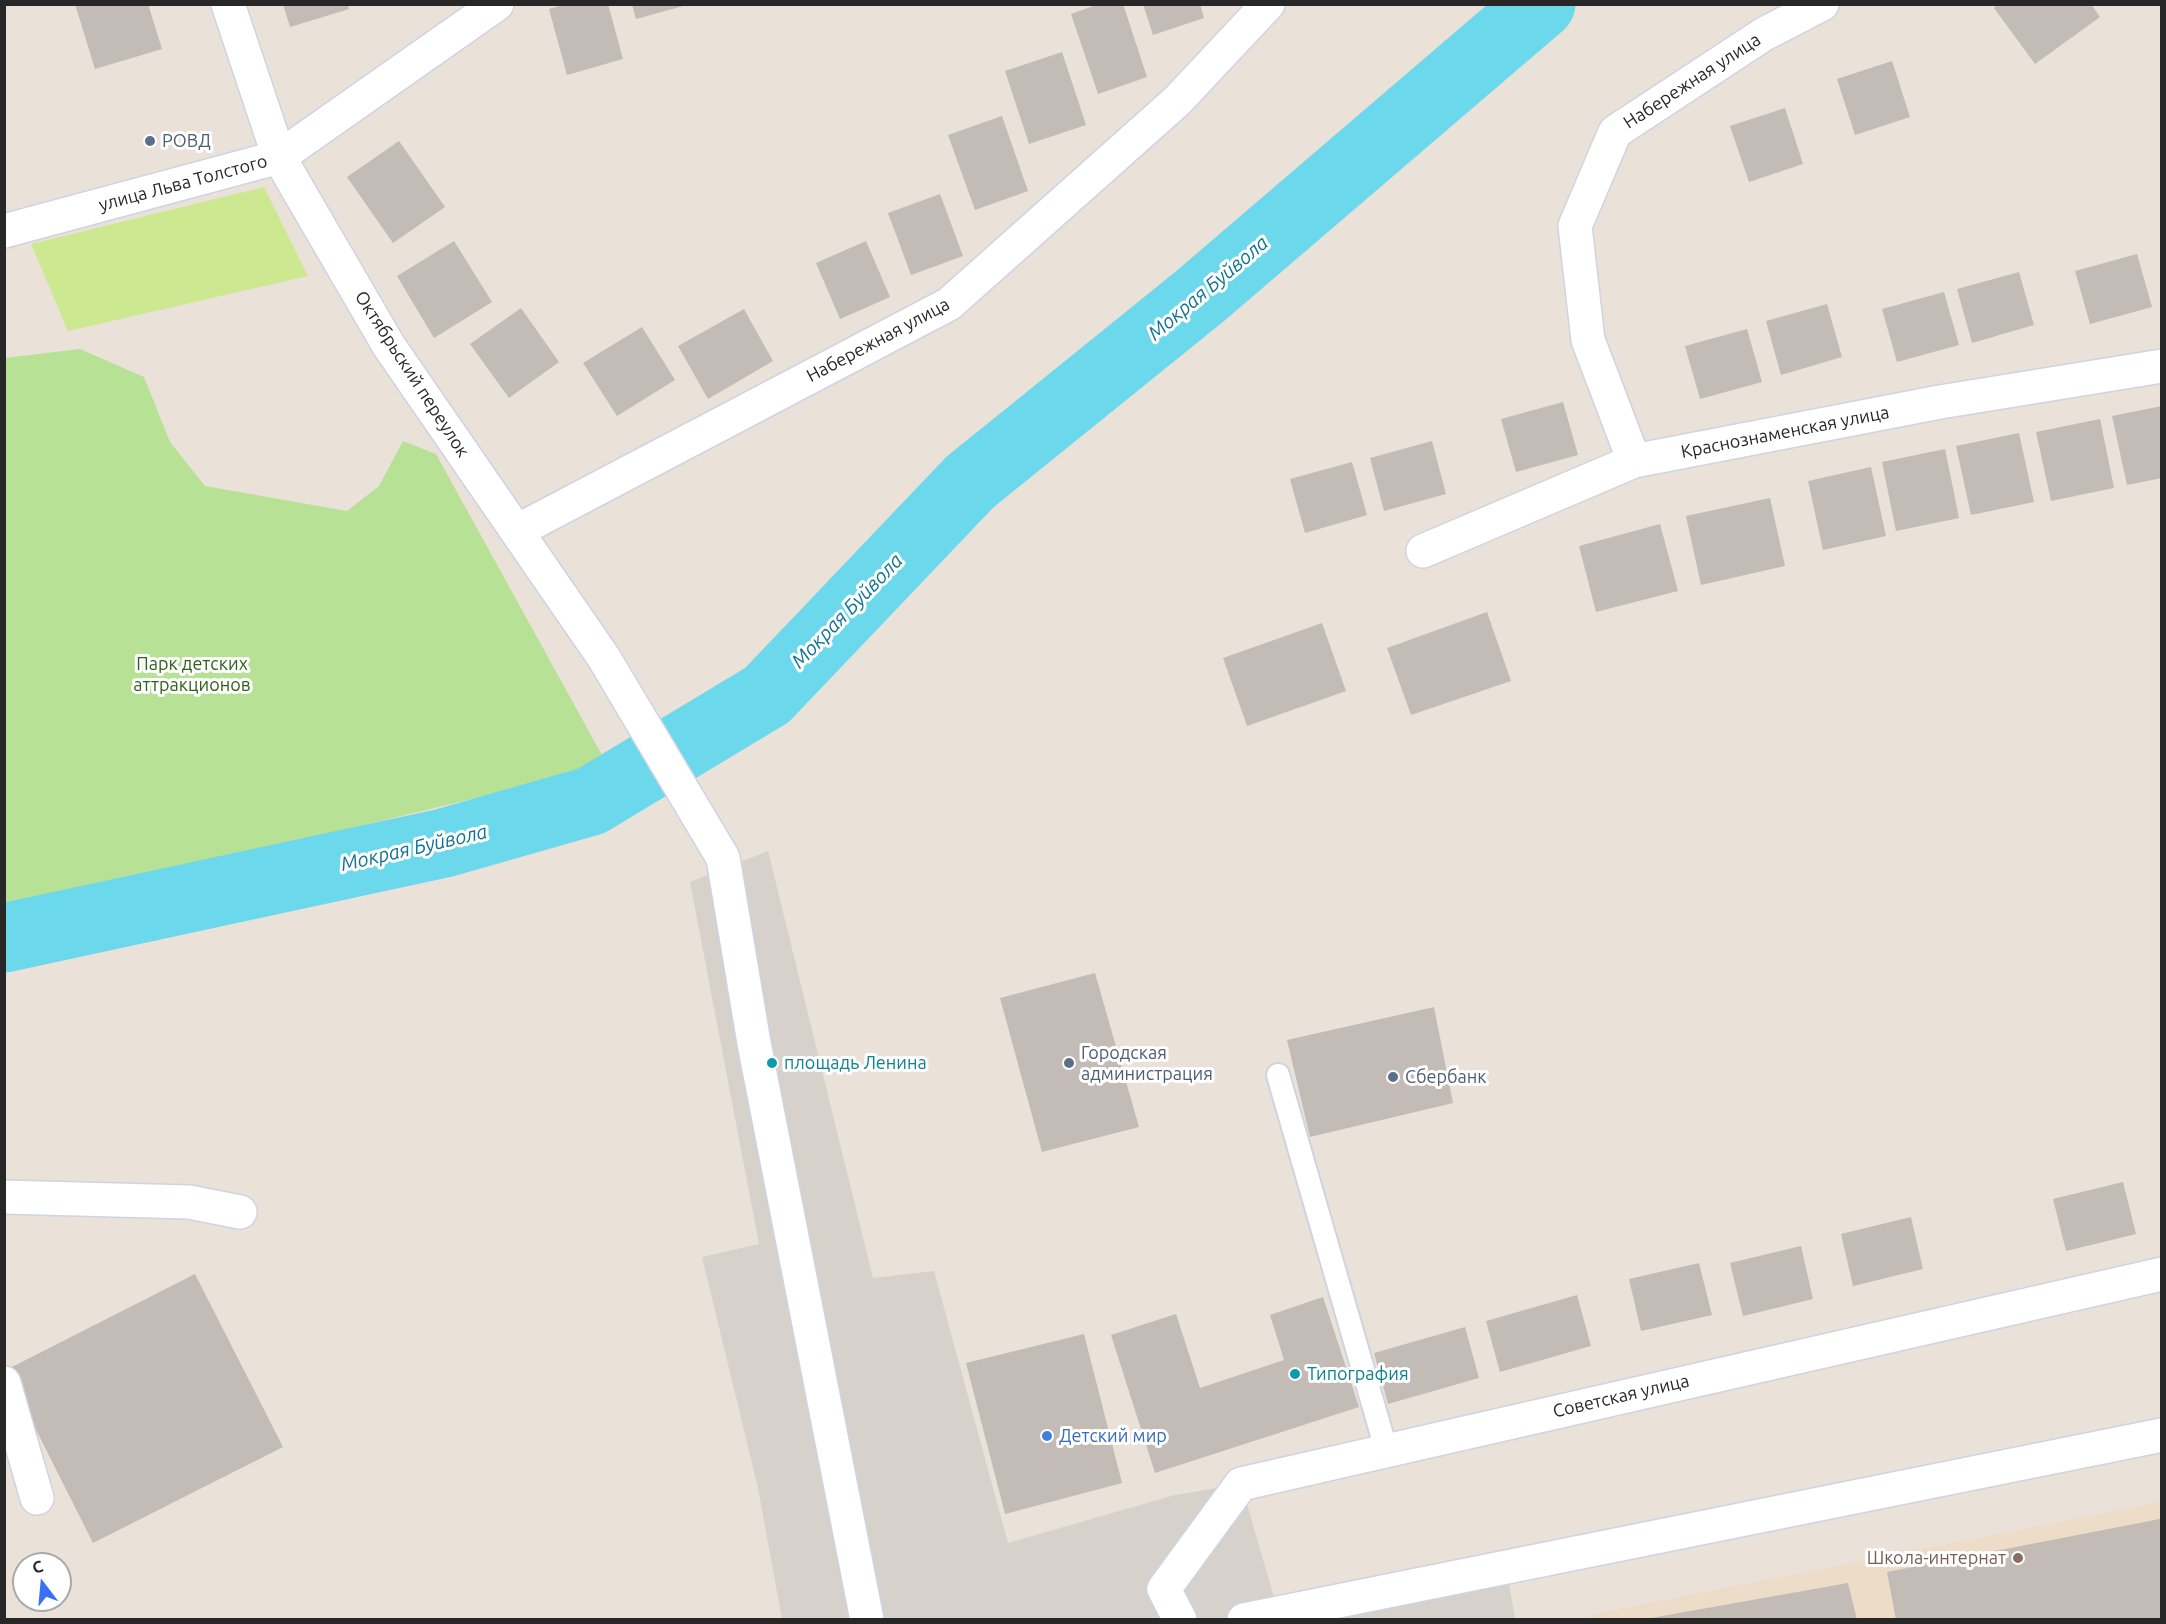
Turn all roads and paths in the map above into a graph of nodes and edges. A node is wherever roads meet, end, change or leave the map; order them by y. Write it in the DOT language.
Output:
graph roads {
  1 [pos="228,4"];
  2 [pos="497,4"];
  3 [pos="1268,4"];
  4 [pos="1822,4"];
  5 [pos="279,157"];
  6 [pos="4,231"];
  7 [pos="2162,366"];
  8 [pos="1634,461"];
  9 [pos="517,531"];
  10 [pos="1423,551"];
  11 [pos="1278,1075"];
  12 [pos="4,1197"];
  13 [pos="240,1212"];
  14 [pos="2162,1274"];
  15 [pos="4,1383"];
  16 [pos="2162,1435"];
  17 [pos="1386,1449"];
  18 [pos="37,1498"];
  19 [pos="867,1620"];
  20 [pos="1180,1620"];
  21 [pos="1244,1620"];
  1 -- 5 [label="street, Октябрьский переулок"];
  2 -- 5 [label="street, улица Льва Толстого"];
  3 -- 9 [label="street, Набережная улица"];
  4 -- 8 [label="street, Набережная улица"];
  5 -- 6 [label="street, улица Льва Толстого"];
  5 -- 9 [label="street, Октябрьский переулок"];
  7 -- 8 [label="street, Краснознаменская улица"];
  8 -- 10 [label="street, Краснознаменская улица"];
  9 -- 19 [label="street, Октябрьский переулок"];
  11 -- 17 [label="lane"];
  12 -- 13 [label="street"];
  14 -- 17 [label="street, Советская улица"];
  15 -- 18 [label="street"];
  16 -- 21 [label="street"];
  17 -- 20 [label="street, Советская улица"];
}
